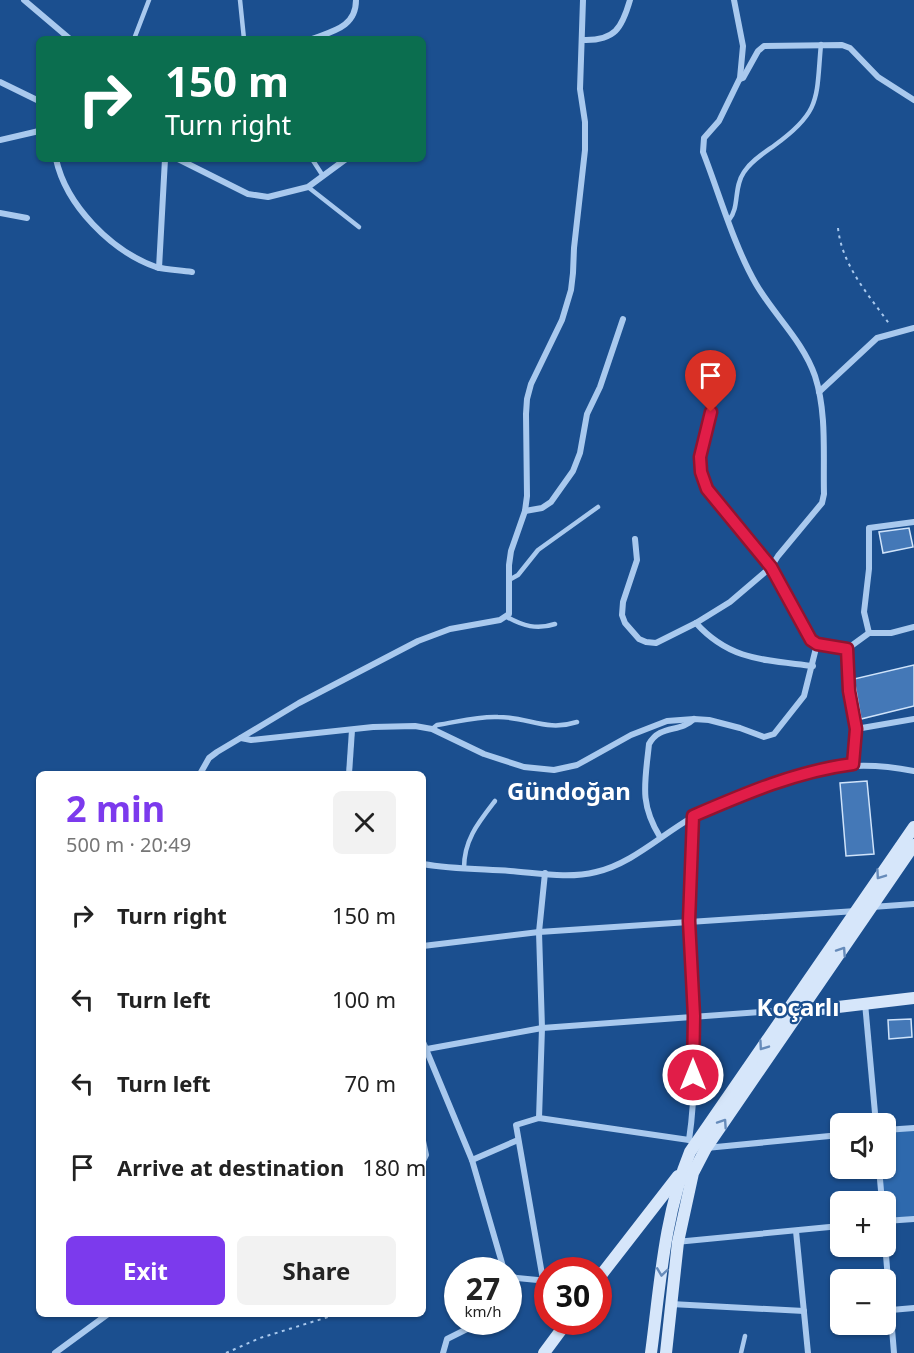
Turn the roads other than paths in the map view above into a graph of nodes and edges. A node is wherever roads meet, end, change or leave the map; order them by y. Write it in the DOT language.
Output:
graph roads {
  1 [pos="24,0"];
  2 [pos="149,0"];
  3 [pos="240,0"];
  4 [pos="356,0"];
  5 [pos="583,0"];
  6 [pos="630,0"];
  7 [pos="734,0"];
  8 [pos="66,36"];
  9 [pos="135,36"];
  10 [pos="243,36"];
  11 [pos="320,36"];
  12 [pos="583,40"];
  13 [pos="821,44"];
  14 [pos="740,78"];
  15 [pos="0,82"];
  16 [pos="36,100"];
  17 [pos="914,100"];
  18 [pos="36,132"];
  19 [pos="0,140"];
  20 [pos="57,162"];
  21 [pos="165,162"];
  22 [pos="184,162"];
  23 [pos="314,162"];
  24 [pos="342,162"];
  25 [pos="323,176"];
  26 [pos="308,187"];
  27 [pos="0,213"];
  28 [pos="27,218"];
  29 [pos="729,220"];
  30 [pos="359,227"];
  31 [pos="159,268"];
  32 [pos="192,272"];
  33 [pos="622,319"];
  34 [pos="914,328"];
  35 [pos="717,390"];
  36 [pos="819,392"];
  37 [pos="598,507"];
  38 [pos="525,511"];
  39 [pos="914,522"];
  40 [pos="635,538"];
  41 [pos="771,567"];
  42 [pos="509,580"];
  43 [pos="507,617"];
  44 [pos="696,623"];
  45 [pos="555,624"];
  46 [pos="914,627"];
  47 [pos="869,633"];
  48 [pos="817,644"];
  49 [pos="847,649"];
  50 [pos="813,666"];
  51 [pos="694,719"];
  52 [pos="914,719"];
  53 [pos="577,722"];
  54 [pos="432,729"];
  55 [pos="856,729"];
  56 [pos="352,730"];
  57 [pos="241,738"];
  58 [pos="853,764"];
  59 [pos="202,771"];
  60 [pos="349,771"];
  61 [pos="914,771"];
  62 [pos="495,801"];
  63 [pos="693,816"];
  64 [pos="914,827"];
  65 [pos="660,837"];
  66 [pos="914,845"];
  67 [pos="426,864"];
  68 [pos="464,868"];
  69 [pos="545,873"];
  70 [pos="914,904"];
  71 [pos="872,907"];
  72 [pos="855,911"];
  73 [pos="689,921"];
  74 [pos="538,932"];
  75 [pos="426,946"];
  76 [pos="914,998"];
  77 [pos="802,999"];
  78 [pos="865,1002"];
  79 [pos="794,1011"];
  80 [pos="694,1016"];
  81 [pos="542,1028"];
  82 [pos="426,1046"];
  83 [pos="428,1048"];
  84 [pos="875,1113"];
  85 [pos="539,1118"];
  86 [pos="914,1128"];
  87 [pos="896,1129"];
  88 [pos="830,1136"];
  89 [pos="518,1140"];
  90 [pos="697,1144"];
  91 [pos="472,1160"];
  92 [pos="687,1173"];
  93 [pos="914,1219"];
  94 [pos="896,1220"];
  95 [pos="830,1227"];
  96 [pos="796,1231"];
  97 [pos="672,1242"];
  98 [pos="500,1257"];
  99 [pos="540,1257"];
  100 [pos="612,1263"];
  101 [pos="671,1304"];
  102 [pos="914,1308"];
  103 [pos="896,1310"];
  104 [pos="804,1311"];
  105 [pos="104,1317"];
  106 [pos="455,1335"];
  107 [pos="557,1335"];
  108 [pos="893,1335"];
  109 [pos="745,1336"];
  110 [pos="55,1353"];
  111 [pos="443,1353"];
  112 [pos="544,1353"];
  113 [pos="651,1353"];
  114 [pos="666,1353"];
  115 [pos="741,1353"];
  116 [pos="808,1353"];
  117 [pos="894,1353"];
  1 -- 8 [label="street"];
  2 -- 9 [label="lane"];
  3 -- 10 [label="lane"];
  4 -- 11 [label="street"];
  5 -- 12 [label="street"];
  6 -- 12 [label="street"];
  7 -- 14 [label="street"];
  12 -- 38 [label="street"];
  13 -- 14 [label="street"];
  13 -- 17 [label="street"];
  13 -- 29 [label="lane"];
  14 -- 29 [label="street"];
  15 -- 16 [label="street"];
  18 -- 19 [label="street"];
  20 -- 31 [label="street"];
  21 -- 31 [label="street"];
  22 -- 26 [label="street"];
  23 -- 25 [label="lane"];
  24 -- 25 [label="street"];
  25 -- 26 [label="street"];
  26 -- 30 [label="lane"];
  27 -- 28 [label="street"];
  29 -- 36 [label="street"];
  31 -- 32 [label="street"];
  33 -- 38 [label="street"];
  34 -- 36 [label="street"];
  35 -- 41 [label="street"];
  36 -- 41 [label="street"];
  37 -- 42 [label="lane"];
  38 -- 42 [label="street"];
  39 -- 47 [label="street"];
  40 -- 44 [label="street"];
  41 -- 44 [label="street"];
  41 -- 48 [label="street"];
  42 -- 43 [label="street"];
  43 -- 45 [label="lane"];
  43 -- 57 [label="street"];
  44 -- 50 [label="street"];
  46 -- 47 [label="street"];
  47 -- 49 [label="street"];
  48 -- 49 [label="street"];
  48 -- 50 [label="street"];
  49 -- 55 [label="street"];
  50 -- 51 [label="street"];
  51 -- 54 [label="street"];
  51 -- 65 [label="street"];
  52 -- 55 [label="street"];
  53 -- 54 [label="lane"];
  54 -- 56 [label="street"];
  55 -- 58 [label="street"];
  56 -- 57 [label="street"];
  56 -- 60 [label="street"];
  57 -- 59 [label="street"];
  58 -- 61 [label="street"];
  58 -- 63 [label="street"];
  62 -- 68 [label="lane"];
  63 -- 65 [label="street"];
  63 -- 73 [label="street"];
  64 -- 72 [label="main road, one-way"];
  65 -- 69 [label="street"];
  66 -- 71 [label="main road"];
  67 -- 68 [label="street"];
  68 -- 69 [label="street"];
  69 -- 74 [label="street"];
  70 -- 71 [label="street"];
  71 -- 72 [label="street"];
  77 -- 71 [label="main road, one-way"];
  72 -- 73 [label="street"];
  72 -- 77 [label="main road"];
  73 -- 74 [label="street"];
  73 -- 80 [label="street"];
  74 -- 75 [label="street"];
  74 -- 81 [label="street"];
  76 -- 78 [label="main road"];
  77 -- 78 [label="main road"];
  77 -- 79 [label="main road"];
  78 -- 79 [label="main road"];
  78 -- 84 [label="street"];
  79 -- 80 [label="street"];
  79 -- 90 [label="main road"];
  80 -- 81 [label="street"];
  80 -- 90 [label="street"];
  81 -- 83 [label="street"];
  81 -- 85 [label="street"];
  82 -- 83 [label="street"];
  83 -- 91 [label="street"];
  85 -- 89 [label="street"];
  85 -- 90 [label="street"];
  86 -- 87 [label="street"];
  88 -- 90 [label="street"];
  89 -- 91 [label="street"];
  89 -- 99 [label="street"];
  90 -- 92 [label="main road"];
  91 -- 98 [label="street"];
  92 -- 97 [label="main road"];
  92 -- 100 [label="main road"];
  93 -- 94 [label="street"];
  95 -- 96 [label="street"];
  96 -- 97 [label="street"];
  96 -- 104 [label="street"];
  97 -- 101 [label="main road"];
  97 -- 113 [label="main road, one-way"];
  101 -- 104 [label="street"];
  101 -- 114 [label="main road"];
  102 -- 103 [label="street"];
  104 -- 116 [label="street"];
  105 -- 110 [label="street"];
  106 -- 111 [label="street"];
  107 -- 112 [label="main road"];
  108 -- 117 [label="street"];
  109 -- 115 [label="lane"];
}
